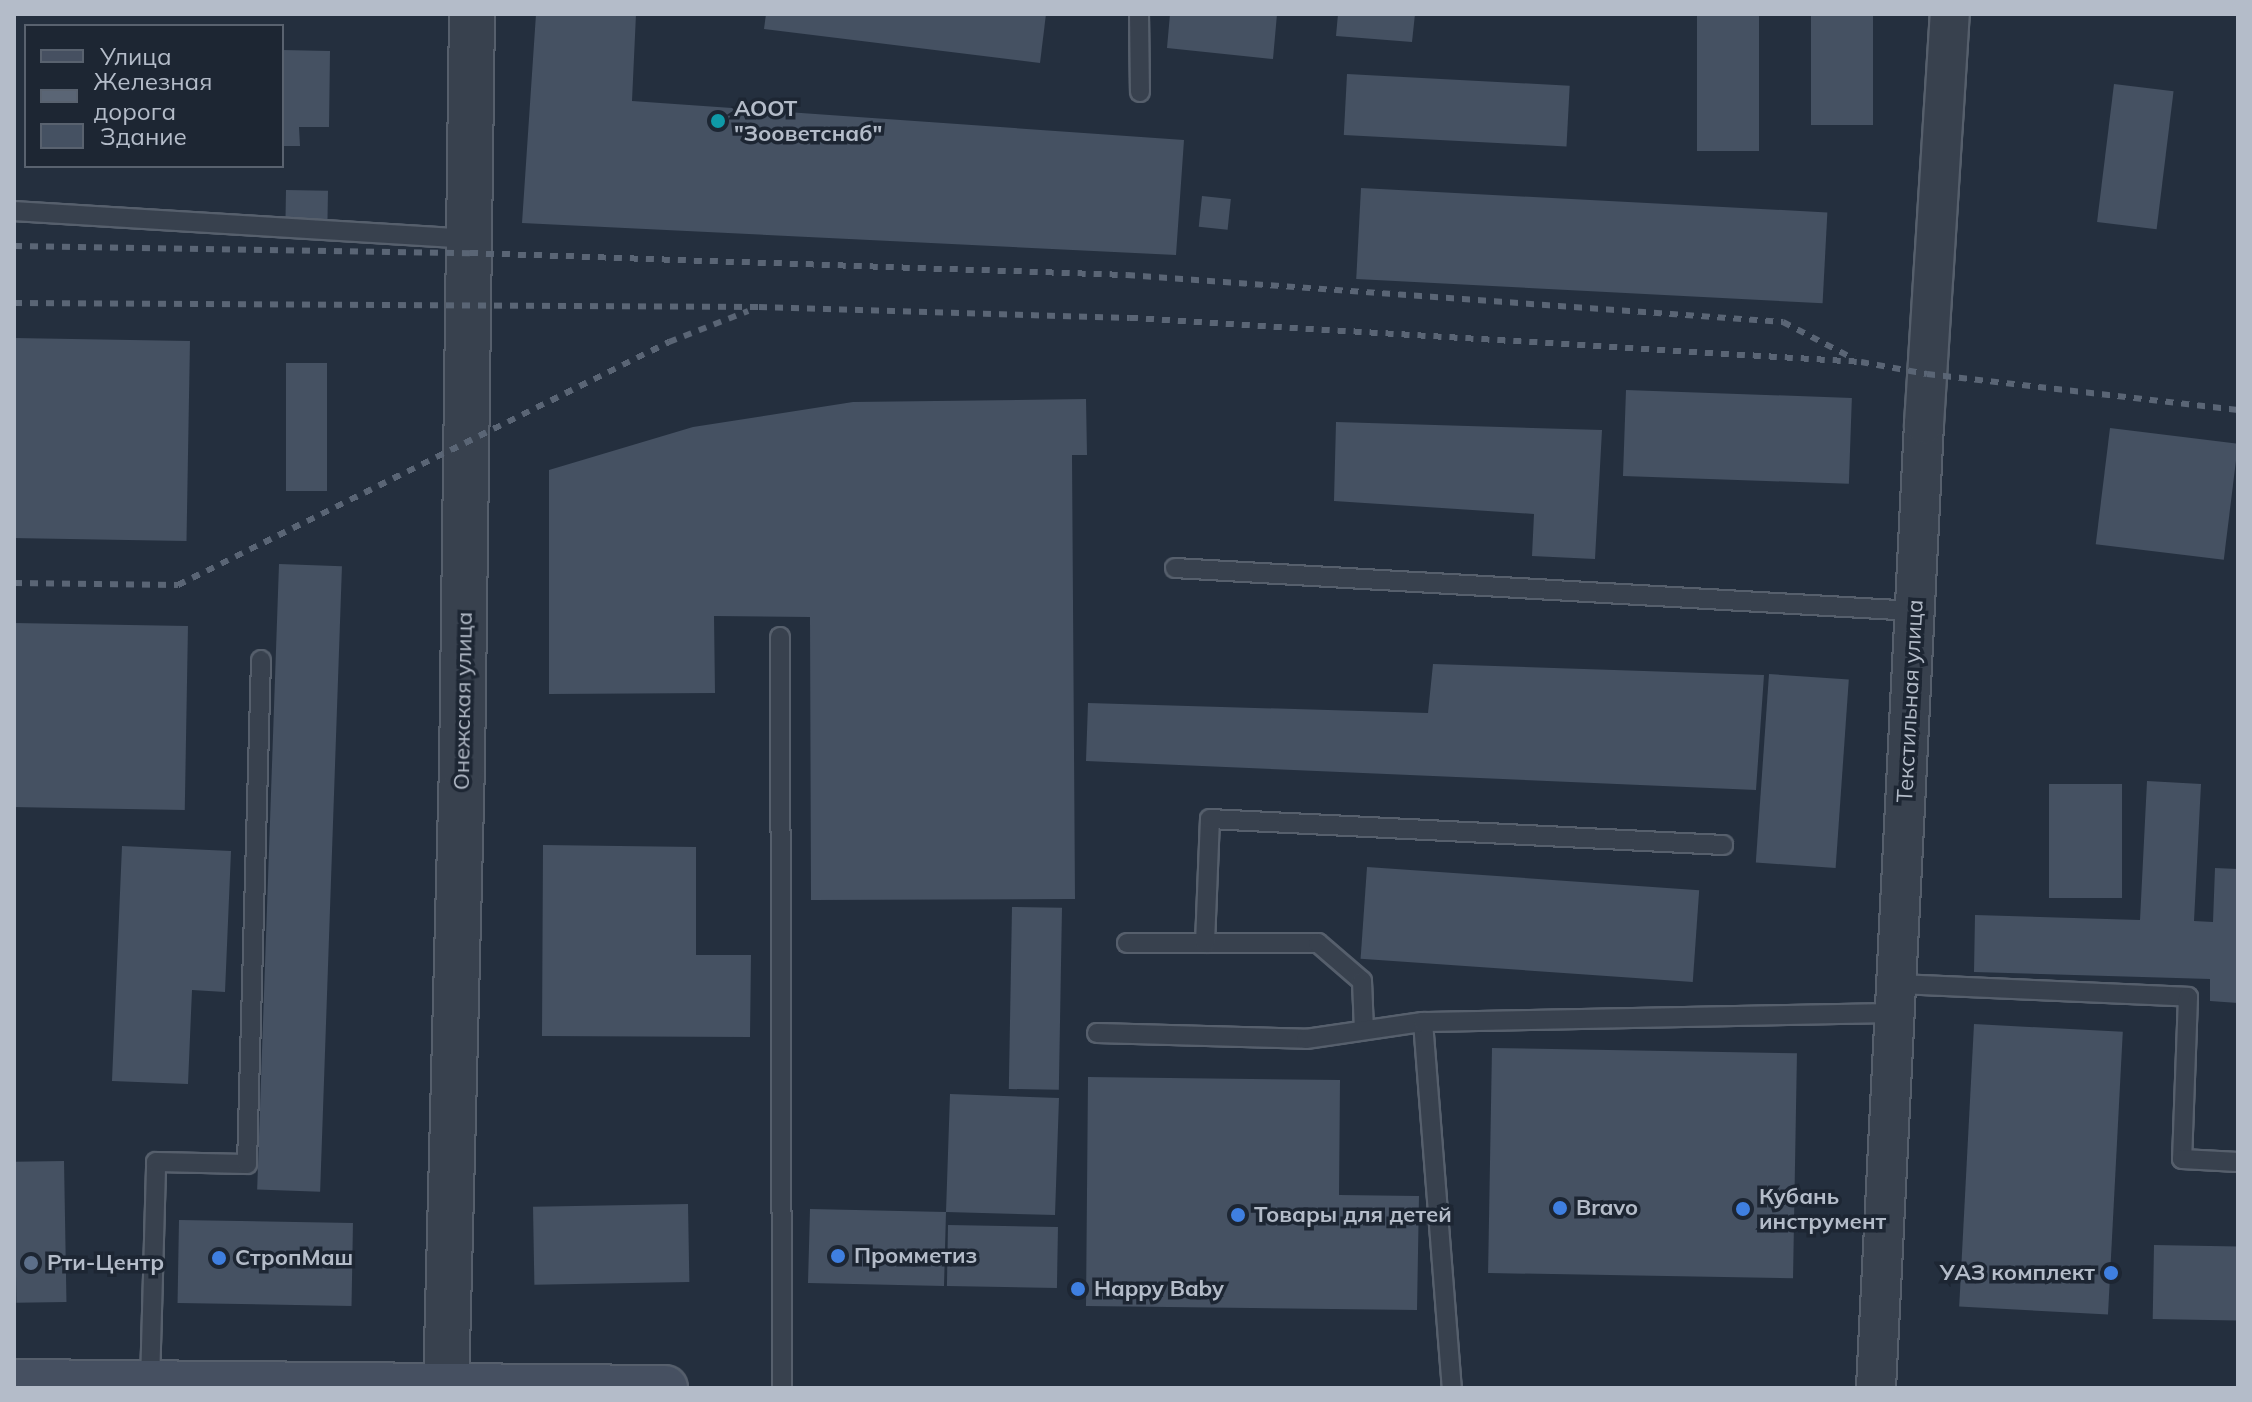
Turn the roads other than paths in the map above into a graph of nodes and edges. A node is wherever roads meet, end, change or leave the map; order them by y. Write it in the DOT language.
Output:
graph roads {
  1 [pos="472,14"];
  2 [pos="1139,14"];
  3 [pos="1950,14"];
  4 [pos="1140,92"];
  5 [pos="14,211"];
  6 [pos="470,239"];
  7 [pos="1175,568"];
  8 [pos="1915,611"];
  9 [pos="780,637"];
  10 [pos="261,660"];
  11 [pos="1723,845"];
  12 [pos="1127,943"];
  13 [pos="1205,943"];
  14 [pos="1895,999"];
  15 [pos="1423,1022"];
  16 [pos="1364,1030"];
  17 [pos="1097,1033"];
  18 [pos="2238,1162"];
  19 [pos="14,1382"];
  20 [pos="150,1383"];
  21 [pos="446,1387"];
  22 [pos="665,1388"];
  23 [pos="782,1388"];
  24 [pos="1452,1388"];
  25 [pos="1876,1388"];
  1 -- 6 [label="street, Онежская улица"];
  2 -- 4 [label="lane"];
  3 -- 8 [label="street, Текстильная улица"];
  5 -- 6 [label="lane"];
  6 -- 21 [label="street, Онежская улица"];
  7 -- 8 [label="lane"];
  8 -- 14 [label="street, Текстильная улица"];
  9 -- 23 [label="lane"];
  10 -- 20 [label="lane"];
  11 -- 13 [label="lane"];
  12 -- 13 [label="lane"];
  13 -- 16 [label="lane"];
  14 -- 15 [label="lane"];
  14 -- 18 [label="lane"];
  14 -- 25 [label="street, Текстильная улица"];
  15 -- 16 [label="lane"];
  15 -- 24 [label="lane"];
  16 -- 17 [label="lane"];
  19 -- 20 [label="main road"];
  20 -- 21 [label="main road"];
  21 -- 22 [label="main road"];
}
